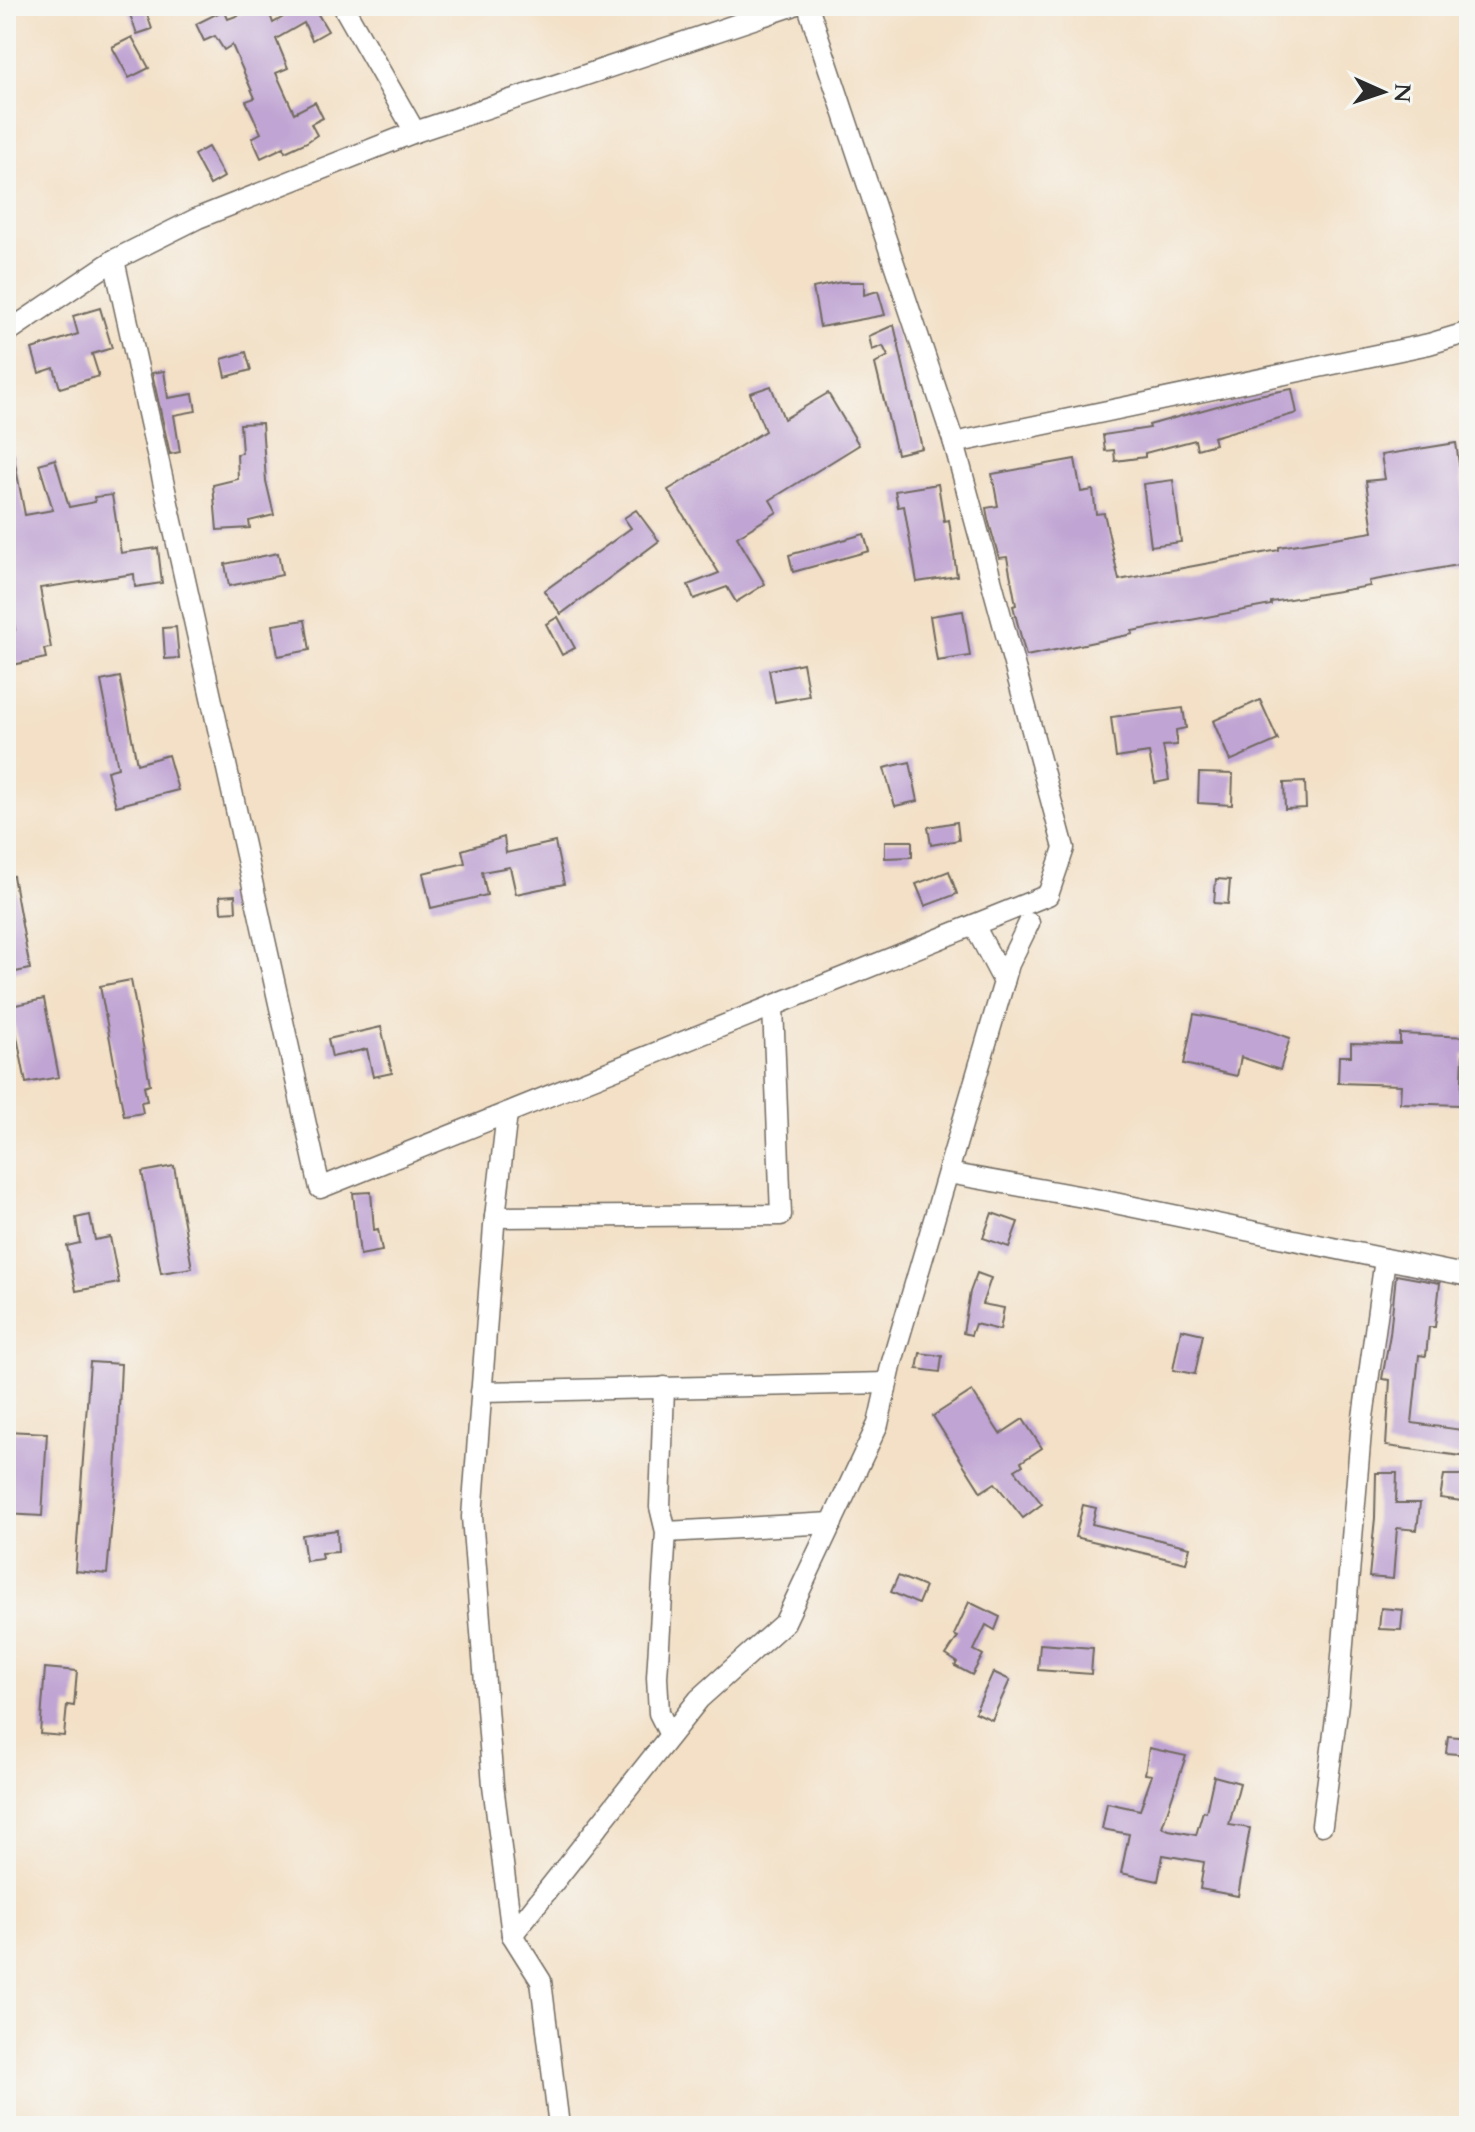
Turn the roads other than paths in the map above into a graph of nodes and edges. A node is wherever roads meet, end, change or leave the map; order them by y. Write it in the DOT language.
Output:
graph roads {
  1 [pos="343,6"];
  2 [pos="792,6"];
  3 [pos="808,6"];
  4 [pos="415,132"];
  5 [pos="114,260"];
  6 [pos="1469,332"];
  7 [pos="6,333"];
  8 [pos="954,443"];
  9 [pos="1029,923"];
  10 [pos="974,925"];
  11 [pos="1004,982"];
  12 [pos="773,1006"];
  13 [pos="507,1113"];
  14 [pos="948,1173"];
  15 [pos="495,1217"];
  16 [pos="1385,1259"];
  17 [pos="1469,1276"];
  18 [pos="887,1383"];
  19 [pos="664,1387"];
  20 [pos="481,1392"];
  21 [pos="832,1523"];
  22 [pos="666,1532"];
  23 [pos="670,1735"];
  24 [pos="1322,1825"];
  25 [pos="512,1935"];
  26 [pos="559,2126"];
  1 -- 4 [label="street"];
  2 -- 4 [label="street"];
  3 -- 8 [label="street"];
  4 -- 5 [label="street"];
  5 -- 7 [label="street"];
  5 -- 13 [label="street"];
  6 -- 8 [label="street"];
  8 -- 10 [label="street"];
  9 -- 11 [label="street"];
  10 -- 11 [label="street"];
  10 -- 12 [label="street"];
  11 -- 14 [label="street"];
  12 -- 13 [label="street"];
  12 -- 15 [label="street"];
  13 -- 15 [label="street"];
  14 -- 16 [label="street"];
  14 -- 18 [label="street"];
  15 -- 20 [label="street"];
  16 -- 17 [label="street"];
  16 -- 24 [label="street"];
  18 -- 19 [label="street"];
  18 -- 21 [label="street"];
  19 -- 20 [label="street"];
  19 -- 22 [label="street"];
  20 -- 25 [label="street"];
  21 -- 22 [label="street"];
  21 -- 23 [label="street"];
  22 -- 23 [label="street"];
  23 -- 25 [label="street"];
  25 -- 26 [label="street"];
}
